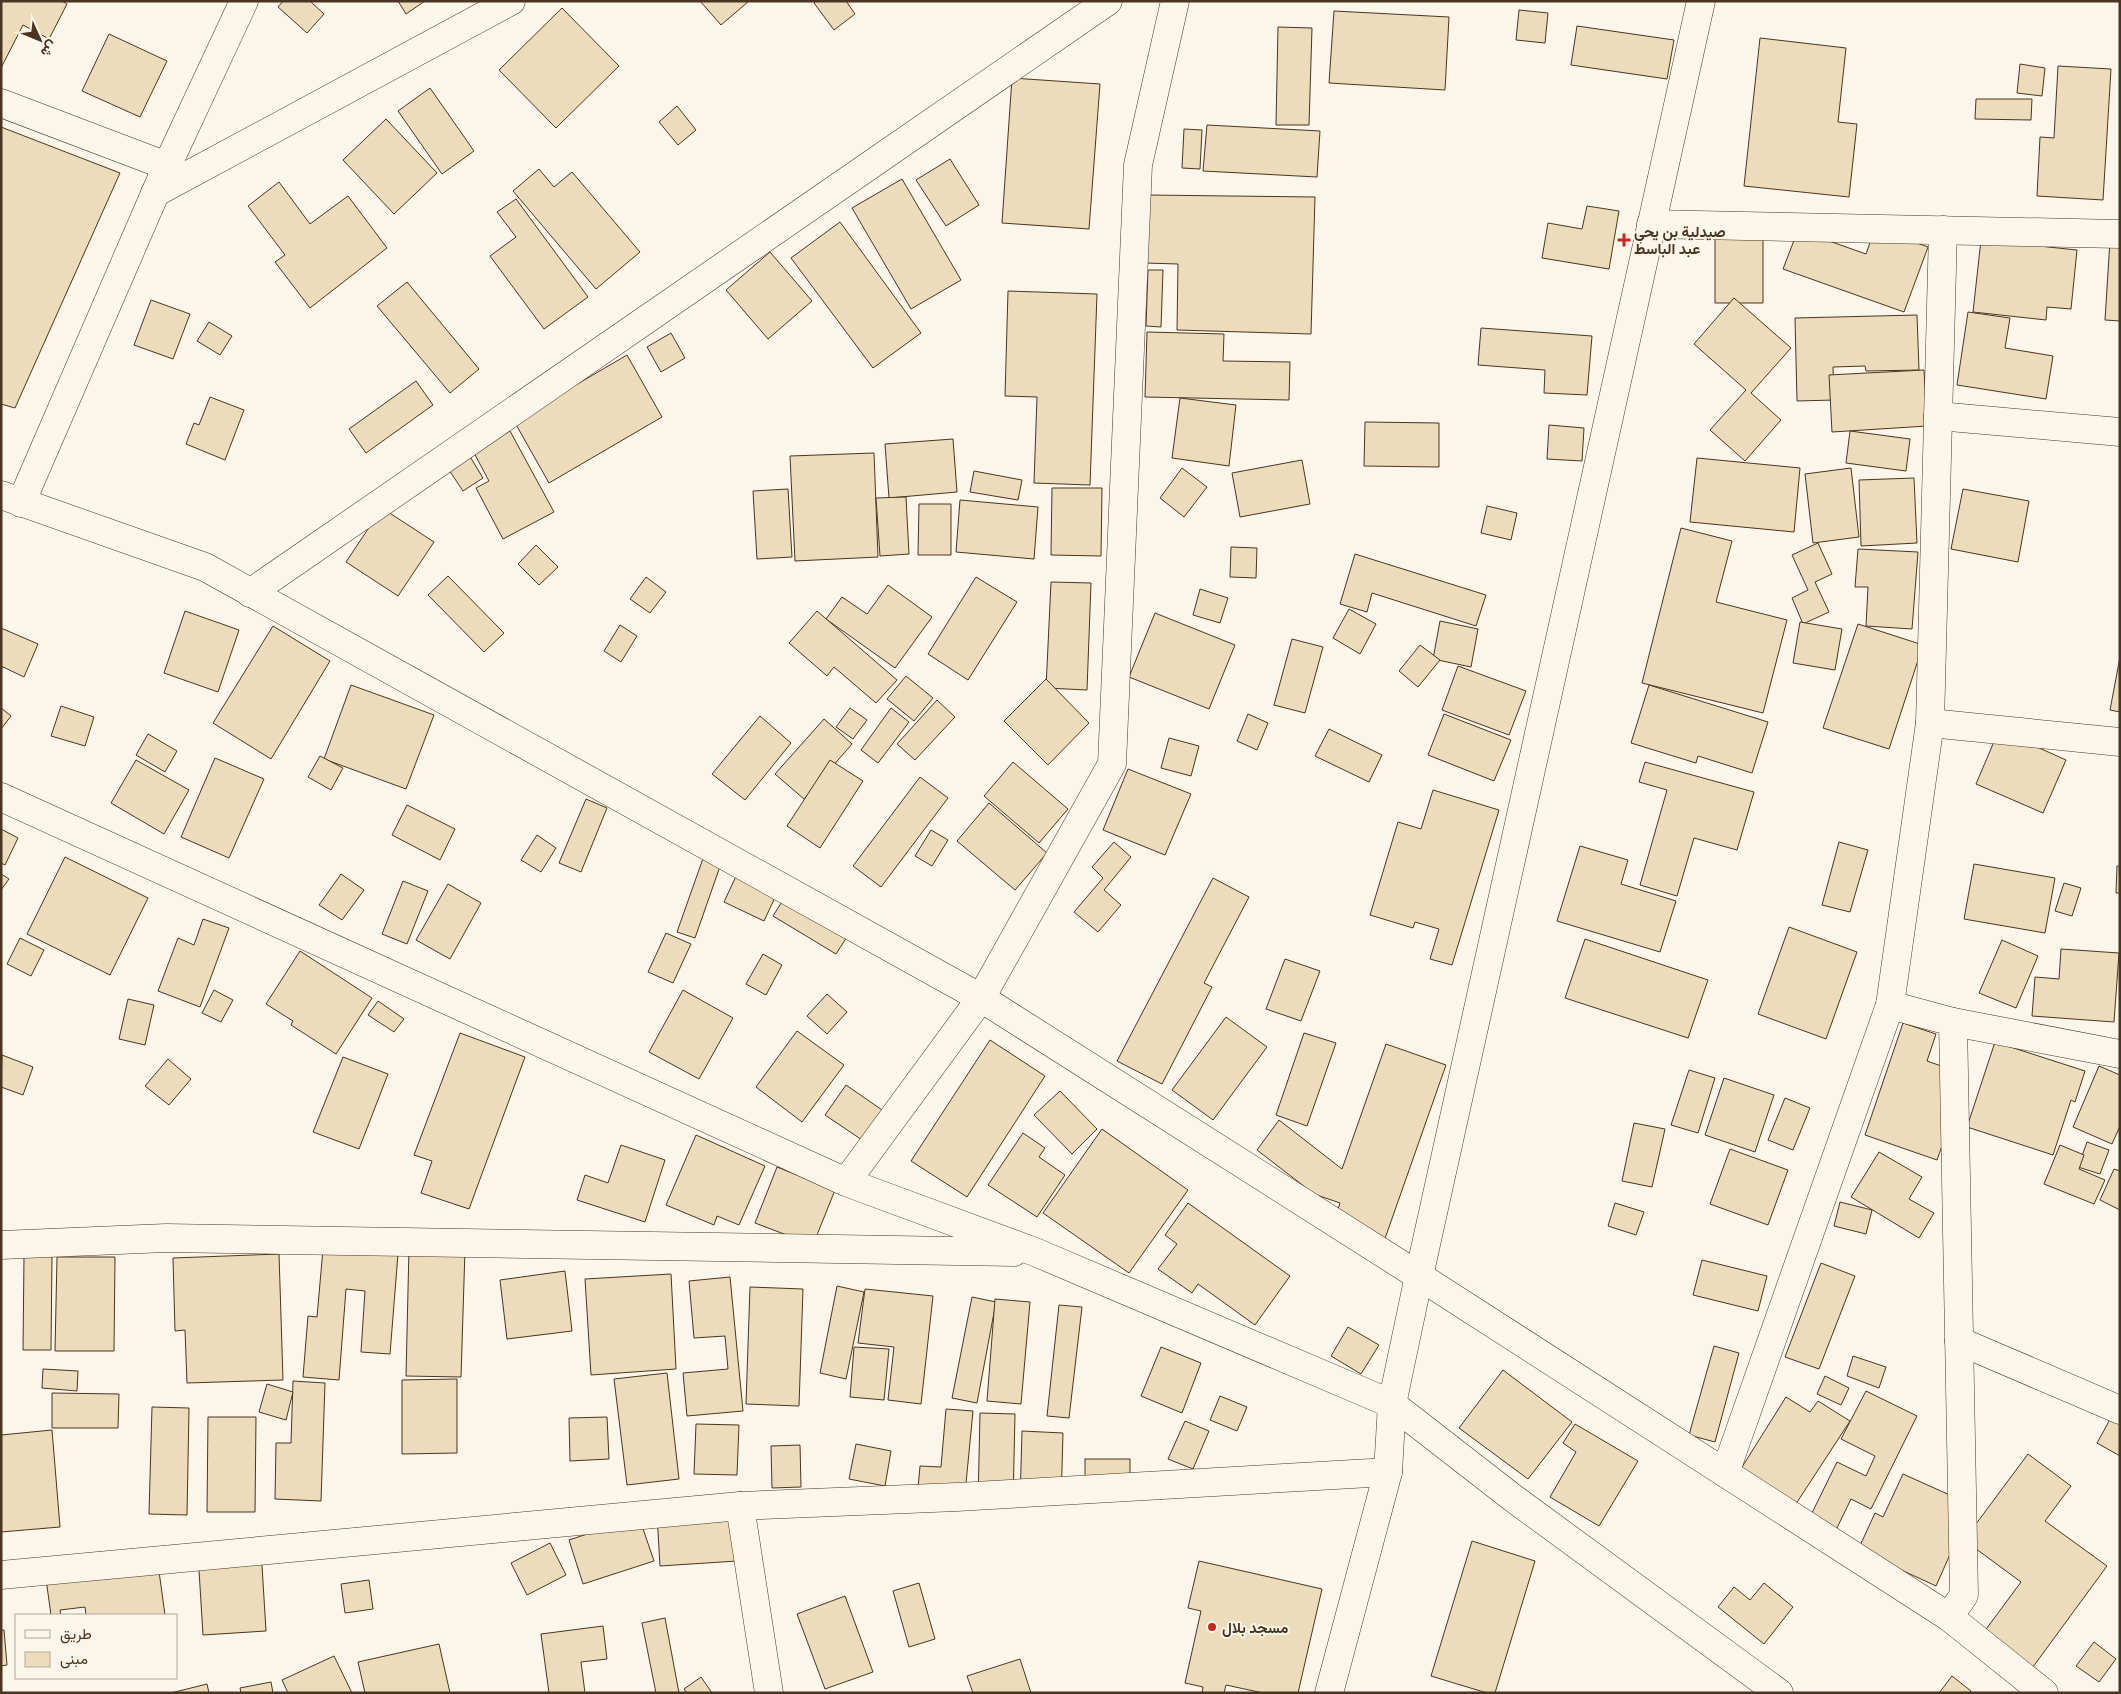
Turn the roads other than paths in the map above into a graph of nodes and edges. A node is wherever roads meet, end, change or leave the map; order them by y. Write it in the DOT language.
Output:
graph roads {
  1 [pos="244,1"];
  2 [pos="512,1"];
  3 [pos="1108,1"];
  4 [pos="1175,1"];
  5 [pos="1701,1"];
  6 [pos="1,103"];
  7 [pos="167,166"];
  8 [pos="155,193"];
  9 [pos="1651,224"];
  10 [pos="1943,230"];
  11 [pos="2120,234"];
  12 [pos="1938,416"];
  13 [pos="2120,432"];
  14 [pos="11,499"];
  15 [pos="250,593"];
  16 [pos="1930,723"];
  17 [pos="2120,742"];
  18 [pos="1,797"];
  19 [pos="981,998"];
  20 [pos="1890,1005"];
  21 [pos="1952,1022"];
  22 [pos="2120,1054"];
  23 [pos="846,1182"];
  24 [pos="1,1245"];
  25 [pos="1035,1252"];
  26 [pos="1419,1276"];
  27 [pos="1959,1341"];
  28 [pos="1392,1404"];
  29 [pos="2120,1410"];
  30 [pos="1388,1472"];
  31 [pos="1725,1473"];
  32 [pos="740,1506"];
  33 [pos="1,1575"];
  34 [pos="1949,1617"];
  35 [pos="769,1693"];
  36 [pos="1329,1693"];
  37 [pos="1779,1693"];
  38 [pos="2044,1693"];
  1 -- 7 [label="street"];
  2 -- 8 [label="street"];
  3 -- 15 [label="street"];
  4 -- 19 [label="street"];
  5 -- 9 [label="street"];
  6 -- 7 [label="street"];
  7 -- 8 [label="street"];
  8 -- 14 [label="street"];
  9 -- 10 [label="street"];
  9 -- 26 [label="street"];
  10 -- 11 [label="street"];
  10 -- 12 [label="street"];
  12 -- 13 [label="street"];
  12 -- 16 [label="street"];
  14 -- 15 [label="street"];
  15 -- 19 [label="street"];
  16 -- 17 [label="street"];
  16 -- 20 [label="street"];
  18 -- 23 [label="street"];
  19 -- 23 [label="street"];
  19 -- 26 [label="street"];
  20 -- 21 [label="street"];
  20 -- 31 [label="street"];
  21 -- 22 [label="street"];
  21 -- 27 [label="street"];
  23 -- 25 [label="street"];
  24 -- 25 [label="street"];
  25 -- 28 [label="street"];
  26 -- 28 [label="street"];
  26 -- 31 [label="street"];
  27 -- 29 [label="street"];
  27 -- 34 [label="street"];
  28 -- 30 [label="street"];
  28 -- 37 [label="street"];
  30 -- 32 [label="street"];
  30 -- 36 [label="street"];
  31 -- 34 [label="street"];
  32 -- 33 [label="street"];
  32 -- 35 [label="street"];
  34 -- 38 [label="street"];
}
